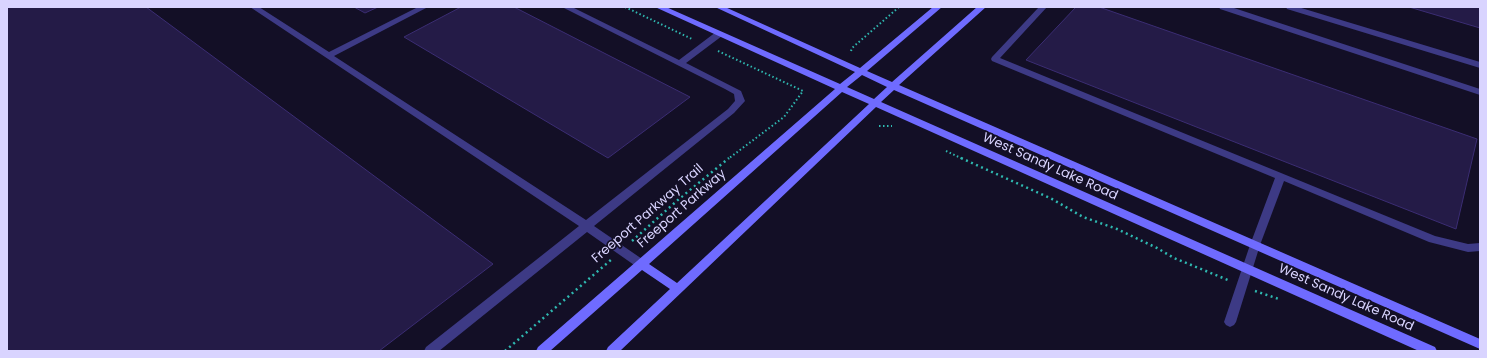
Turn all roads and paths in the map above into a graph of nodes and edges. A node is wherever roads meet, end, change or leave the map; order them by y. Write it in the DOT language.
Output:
graph roads {
  1 [pos="254,7"];
  2 [pos="424,7"];
  3 [pos="566,7"];
  4 [pos="659,7"];
  5 [pos="719,7"];
  6 [pos="899,7"];
  7 [pos="938,7"];
  8 [pos="982,7"];
  9 [pos="1043,7"];
  10 [pos="1222,7"];
  11 [pos="1290,7"];
  12 [pos="720,34"];
  13 [pos="851,51"];
  14 [pos="328,56"];
  15 [pos="680,62"];
  16 [pos="1480,65"];
  17 [pos="861,72"];
  18 [pos="893,86"];
  19 [pos="840,89"];
  20 [pos="803,91"];
  21 [pos="1480,92"];
  22 [pos="875,104"];
  23 [pos="879,126"];
  24 [pos="899,129"];
  25 [pos="943,149"];
  26 [pos="1281,176"];
  27 [pos="587,226"];
  28 [pos="1255,245"];
  29 [pos="1480,247"];
  30 [pos="623,250"];
  31 [pos="641,264"];
  32 [pos="1248,270"];
  33 [pos="1242,286"];
  34 [pos="678,289"];
  35 [pos="1287,300"];
  36 [pos="1230,322"];
  37 [pos="1480,344"];
  38 [pos="430,351"];
  39 [pos="505,351"];
  40 [pos="542,351"];
  41 [pos="612,351"];
  42 [pos="1431,351"];
  1 -- 14 [label="lane"];
  2 -- 14 [label="lane"];
  3 -- 15 [label="lane"];
  4 -- 12 [label="main road, West Sandy Lake Road"];
  5 -- 17 [label="main road, West Sandy Lake Road"];
  6 -- 13 [label="path"];
  7 -- 17 [label="main road"];
  8 -- 18 [label="main road"];
  9 -- 26 [label="lane"];
  10 -- 21 [label="lane"];
  11 -- 16 [label="lane"];
  12 -- 15 [label="lane"];
  12 -- 19 [label="main road, West Sandy Lake Road"];
  14 -- 27 [label="lane"];
  15 -- 27 [label="lane"];
  17 -- 18 [label="main road, West Sandy Lake Road"];
  17 -- 19 [label="main road, Freeport Parkway"];
  18 -- 22 [label="main road"];
  18 -- 28 [label="main road, West Sandy Lake Road"];
  19 -- 22 [label="main road, West Sandy Lake Road"];
  19 -- 31 [label="main road, Freeport Parkway"];
  20 -- 30 [label="path, Freeport Parkway Trail"];
  22 -- 32 [label="main road, West Sandy Lake Road"];
  22 -- 34 [label="main road"];
  23 -- 24 [label="path"];
  25 -- 33 [label="path"];
  26 -- 28 [label="lane"];
  26 -- 29 [label="lane"];
  27 -- 30 [label="lane"];
  27 -- 38 [label="lane"];
  28 -- 32 [label="lane"];
  28 -- 37 [label="main road, West Sandy Lake Road"];
  30 -- 31 [label="lane"];
  30 -- 39 [label="path, Freeport Parkway Trail"];
  31 -- 34 [label="main road"];
  31 -- 40 [label="main road, Freeport Parkway"];
  32 -- 33 [label="lane"];
  32 -- 42 [label="main road, West Sandy Lake Road"];
  33 -- 35 [label="path"];
  33 -- 36 [label="lane"];
  34 -- 41 [label="main road"];
}
